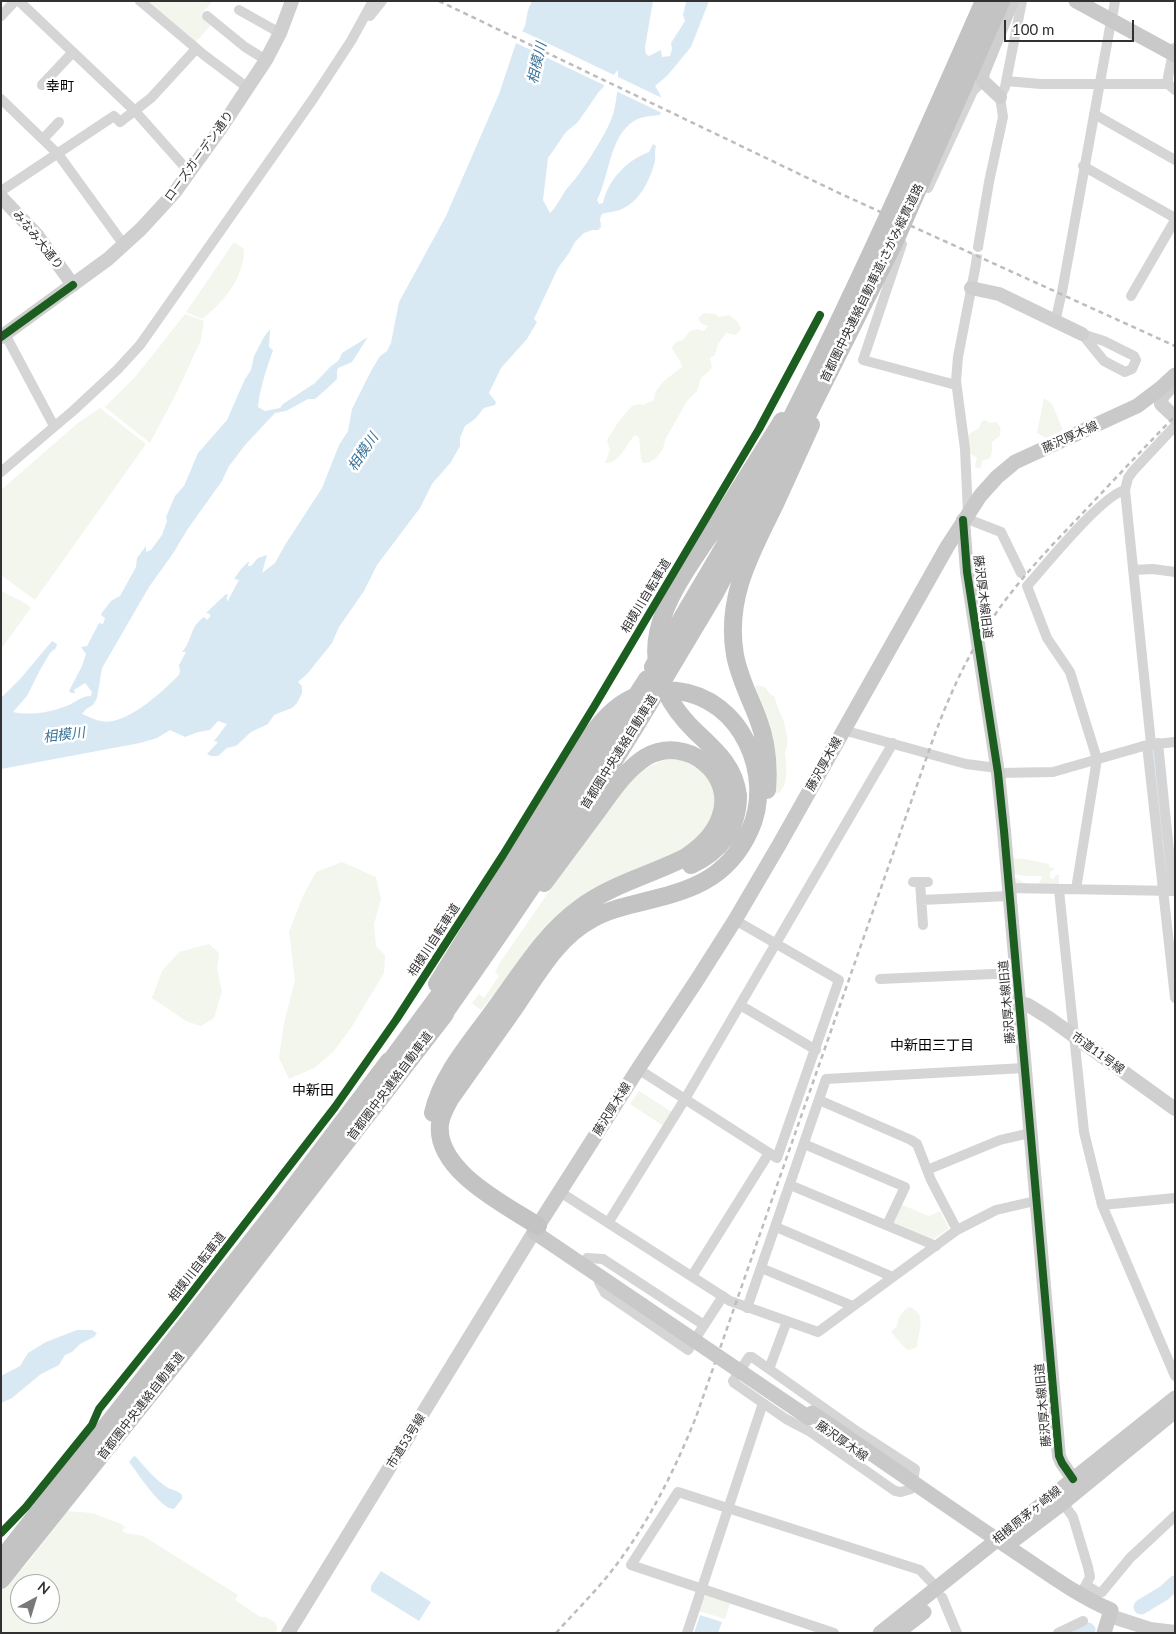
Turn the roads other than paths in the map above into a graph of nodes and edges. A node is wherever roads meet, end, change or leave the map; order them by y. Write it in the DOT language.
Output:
graph roads {
  1 [pos="15,1"];
  2 [pos="19,1"];
  3 [pos="140,1"];
  4 [pos="292,1"];
  5 [pos="373,1"];
  6 [pos="382,1"];
  7 [pos="984,1"];
  8 [pos="1001,1"];
  9 [pos="1012,1"];
  10 [pos="1022,1"];
  11 [pos="1076,1"];
  12 [pos="1115,1"];
  13 [pos="240,10"];
  14 [pos="1112,13"];
  15 [pos="1,16"];
  16 [pos="207,16"];
  17 [pos="363,20"];
  18 [pos="1110,27"];
  19 [pos="280,33"];
  20 [pos="196,49"];
  21 [pos="73,52"];
  22 [pos="1174,52"];
  23 [pos="266,60"];
  24 [pos="983,81"];
  25 [pos="1006,82"];
  26 [pos="1099,84"];
  27 [pos="42,85"];
  28 [pos="1172,87"];
  29 [pos="248,88"];
  30 [pos="1000,97"];
  31 [pos="1,99"];
  32 [pos="135,111"];
  33 [pos="1094,114"];
  34 [pos="59,122"];
  35 [pos="43,139"];
  36 [pos="58,154"];
  37 [pos="1175,160"];
  38 [pos="1083,166"];
  39 [pos="190,173"];
  40 [pos="1,191"];
  41 [pos="1,197"];
  42 [pos="1175,219"];
  43 [pos="880,236"];
  44 [pos="124,245"];
  45 [pos="978,247"];
  46 [pos="976,264"];
  47 [pos="73,285"];
  48 [pos="971,288"];
  49 [pos="1131,296"];
  50 [pos="858,316"];
  51 [pos="1055,322"];
  52 [pos="1082,334"];
  53 [pos="3,336"];
  54 [pos="1104,341"];
  55 [pos="1096,351"];
  56 [pos="1175,375"];
  57 [pos="1175,382"];
  58 [pos="956,385"];
  59 [pos="1141,403"];
  60 [pos="1161,404"];
  61 [pos="1175,417"];
  62 [pos="54,426"];
  63 [pos="1175,426"];
  64 [pos="4,466"];
  65 [pos="1125,490"];
  66 [pos="965,517"];
  67 [pos="727,556"];
  68 [pos="1133,570"];
  69 [pos="1175,572"];
  70 [pos="1020,573"];
  71 [pos="843,730"];
  72 [pos="1175,742"];
  73 [pos="893,743"];
  74 [pos="1152,744"];
  75 [pos="1097,759"];
  76 [pos="997,770"];
  77 [pos="738,852"];
  78 [pos="920,882"];
  79 [pos="1076,889"];
  80 [pos="1059,890"];
  81 [pos="1170,890"];
  82 [pos="607,891"];
  83 [pos="1009,892"];
  84 [pos="921,900"];
  85 [pos="735,920"];
  86 [pos="922,925"];
  87 [pos="776,943"];
  88 [pos="1016,972"];
  89 [pos="880,980"];
  90 [pos="1175,998"];
  91 [pos="1018,1002"];
  92 [pos="740,1005"];
  93 [pos="436,1025"];
  94 [pos="1074,1036"];
  95 [pos="816,1050"];
  96 [pos="1024,1068"];
  97 [pos="638,1069"];
  98 [pos="381,1074"];
  99 [pos="685,1099"];
  100 [pos="819,1100"];
  101 [pos="1175,1109"];
  102 [pos="1030,1133"];
  103 [pos="804,1144"];
  104 [pos="769,1153"];
  105 [pos="927,1170"];
  106 [pos="790,1185"];
  107 [pos="560,1192"];
  108 [pos="1175,1198"];
  109 [pos="1035,1201"];
  110 [pos="1102,1205"];
  111 [pos="608,1223"];
  112 [pos="887,1225"];
  113 [pos="776,1227"];
  114 [pos="536,1229"];
  115 [pos="956,1230"];
  116 [pos="936,1246"];
  117 [pos="587,1258"];
  118 [pos="762,1268"];
  119 [pos="598,1274"];
  120 [pos="692,1276"];
  121 [pos="893,1277"];
  122 [pos="723,1296"];
  123 [pos="644,1302"];
  124 [pos="852,1306"];
  125 [pos="747,1308"];
  126 [pos="787,1321"];
  127 [pos="704,1325"];
  128 [pos="769,1368"];
  129 [pos="1175,1376"];
  130 [pos="1175,1398"];
  131 [pos="763,1403"];
  132 [pos="1175,1411"];
  133 [pos="1072,1478"];
  134 [pos="912,1486"];
  135 [pos="1063,1503"];
  136 [pos="729,1507"];
  137 [pos="1175,1516"];
  138 [pos="999,1545"];
  139 [pos="1,1560"];
  140 [pos="1,1580"];
  141 [pos="702,1590"];
  142 [pos="1083,1590"];
  143 [pos="940,1592"];
  144 [pos="1111,1613"];
  145 [pos="1083,1621"];
  146 [pos="1175,1630"];
  147 [pos="288,1633"];
  148 [pos="687,1633"];
  149 [pos="834,1633"];
  150 [pos="880,1633"];
  151 [pos="897,1633"];
  152 [pos="957,1633"];
  153 [pos="1058,1633"];
  154 [pos="1104,1633"];
  1 -- 15 [label="street"];
  2 -- 21 [label="street"];
  3 -- 20 [label="street"];
  4 -- 19 [label="street, ローズガーデン通り"];
  5 -- 17 [label="street"];
  6 -- 17 [label="street"];
  7 -- 43 [label="highway, 首都圏中央連絡自動車道;さがみ縦貫道路, bridge"];
  8 -- 50 [label="highway, 首都圏中央連絡自動車道;さがみ縦貫道路, bridge"];
  9 -- 24 [label="street"];
  10 -- 25 [label="street"];
  11 -- 22 [label="main road"];
  12 -- 14 [label="street"];
  13 -- 19 [label="street"];
  16 -- 23 [label="street"];
  17 -- 62 [label="street"];
  18 -- 26 [label="street"];
  19 -- 23 [label="street, ローズガーデン通り"];
  20 -- 29 [label="street"];
  20 -- 32 [label="street"];
  21 -- 27 [label="street"];
  21 -- 32 [label="street"];
  22 -- 28 [label="street"];
  23 -- 29 [label="street, ローズガーデン通り"];
  24 -- 30 [label="street"];
  24 -- 58 [label="street"];
  25 -- 26 [label="street"];
  25 -- 30 [label="street"];
  26 -- 28 [label="street"];
  26 -- 33 [label="street"];
  29 -- 39 [label="street, ローズガーデン通り"];
  30 -- 45 [label="street"];
  31 -- 35 [label="street"];
  32 -- 36 [label="street"];
  32 -- 39 [label="street"];
  33 -- 37 [label="street"];
  33 -- 38 [label="street"];
  34 -- 35 [label="street"];
  35 -- 36 [label="street"];
  36 -- 40 [label="street"];
  36 -- 44 [label="street"];
  38 -- 42 [label="street"];
  38 -- 51 [label="street"];
  39 -- 44 [label="street, ローズガーデン通り"];
  41 -- 47 [label="street, みなみ大通り"];
  42 -- 49 [label="street"];
  43 -- 67 [label="highway, 首都圏中央連絡自動車道;さがみ縦貫道路, bridge"];
  43 -- 82 [label="highway, bridge"];
  44 -- 47 [label="street, ローズガーデン通り"];
  46 -- 48 [label="street"];
  47 -- 53 [label="street, ローズガーデン通り"];
  48 -- 51 [label="street"];
  48 -- 58 [label="street"];
  50 -- 67 [label="highway, 首都圏中央連絡自動車道;さがみ縦貫道路, bridge"];
  50 -- 77 [label="highway, bridge"];
  51 -- 52 [label="street"];
  52 -- 54 [label="street"];
  52 -- 55 [label="street"];
  53 -- 62 [label="street"];
  54 -- 55 [label="street"];
  54 -- 55 [label="street"];
  56 -- 59 [label="main road, 藤沢厚木線"];
  57 -- 60 [label="street"];
  58 -- 66 [label="street"];
  59 -- 60 [label="street"];
  59 -- 66 [label="main road, 藤沢厚木線"];
  60 -- 61 [label="street"];
  62 -- 64 [label="street"];
  63 -- 65 [label="street"];
  65 -- 68 [label="street"];
  65 -- 75 [label="street"];
  66 -- 70 [label="street"];
  66 -- 71 [label="main road, 藤沢厚木線"];
  66 -- 76 [label="street, 藤沢厚木線旧道"];
  67 -- 93 [label="highway, 首都圏中央連絡自動車道, bridge"];
  67 -- 98 [label="highway, 首都圏中央連絡自動車道, bridge"];
  68 -- 69 [label="street"];
  68 -- 74 [label="street"];
  71 -- 73 [label="street"];
  71 -- 85 [label="main road, 藤沢厚木線"];
  72 -- 74 [label="street"];
  73 -- 76 [label="street"];
  73 -- 87 [label="street"];
  74 -- 75 [label="street"];
  74 -- 81 [label="street"];
  75 -- 76 [label="street"];
  75 -- 79 [label="street"];
  76 -- 83 [label="street, 藤沢厚木線旧道"];
  77 -- 98 [label="highway, bridge"];
  77 -- 114 [label="highway"];
  78 -- 84 [label="street"];
  79 -- 80 [label="street"];
  79 -- 81 [label="street"];
  80 -- 83 [label="street"];
  80 -- 94 [label="street"];
  81 -- 90 [label="street"];
  82 -- 93 [label="highway, bridge"];
  82 -- 114 [label="highway"];
  83 -- 84 [label="street"];
  83 -- 88 [label="street, 藤沢厚木線旧道"];
  84 -- 86 [label="street"];
  85 -- 87 [label="street"];
  85 -- 97 [label="main road, 藤沢厚木線"];
  87 -- 92 [label="street"];
  87 -- 95 [label="street"];
  88 -- 89 [label="street"];
  88 -- 91 [label="street, 藤沢厚木線旧道"];
  91 -- 94 [label="street, 市道11号線"];
  91 -- 96 [label="street, 藤沢厚木線旧道"];
  92 -- 95 [label="street"];
  92 -- 99 [label="street"];
  93 -- 140 [label="highway, 首都圏中央連絡自動車道"];
  94 -- 101 [label="street, 市道11号線"];
  94 -- 110 [label="street"];
  95 -- 104 [label="street"];
  96 -- 100 [label="street"];
  96 -- 102 [label="street, 藤沢厚木線旧道"];
  97 -- 99 [label="street"];
  97 -- 107 [label="main road, 藤沢厚木線"];
  98 -- 139 [label="highway, 首都圏中央連絡自動車道"];
  99 -- 104 [label="street"];
  99 -- 111 [label="street"];
  100 -- 103 [label="street"];
  100 -- 105 [label="street"];
  102 -- 105 [label="street"];
  102 -- 109 [label="street, 藤沢厚木線旧道"];
  103 -- 106 [label="street"];
  103 -- 112 [label="street"];
  104 -- 120 [label="street"];
  105 -- 115 [label="street"];
  106 -- 112 [label="street"];
  106 -- 113 [label="street"];
  107 -- 111 [label="street"];
  107 -- 114 [label="main road, 藤沢厚木線"];
  108 -- 110 [label="street"];
  109 -- 115 [label="street"];
  109 -- 133 [label="street, 藤沢厚木線旧道"];
  110 -- 129 [label="street"];
  111 -- 120 [label="street"];
  112 -- 116 [label="street"];
  113 -- 118 [label="street"];
  113 -- 121 [label="street"];
  114 -- 117 [label="main road, 藤沢厚木線"];
  114 -- 119 [label="main road, 藤沢厚木線"];
  114 -- 147 [label="street, 市道53号線"];
  115 -- 116 [label="street"];
  116 -- 121 [label="street"];
  117 -- 123 [label="main road, 藤沢厚木線"];
  117 -- 127 [label="street"];
  118 -- 124 [label="street"];
  118 -- 125 [label="street"];
  119 -- 123 [label="main road, 藤沢厚木線"];
  119 -- 127 [label="street"];
  120 -- 122 [label="street"];
  121 -- 124 [label="street"];
  122 -- 125 [label="street"];
  122 -- 127 [label="street"];
  123 -- 134 [label="main road, 藤沢厚木線"];
  124 -- 126 [label="street"];
  125 -- 126 [label="street"];
  126 -- 128 [label="street"];
  128 -- 131 [label="street"];
  128 -- 134 [label="street"];
  130 -- 133 [label="main road, 相模原茅ヶ崎線"];
  131 -- 134 [label="street"];
  131 -- 136 [label="street"];
  132 -- 135 [label="main road, 相模原茅ヶ崎線"];
  133 -- 138 [label="main road, 相模原茅ヶ崎線"];
  134 -- 138 [label="main road, 藤沢厚木線"];
  135 -- 138 [label="main road, 相模原茅ヶ崎線"];
  135 -- 142 [label="street"];
  136 -- 141 [label="street"];
  136 -- 141 [label="street"];
  136 -- 143 [label="street"];
  137 -- 142 [label="street"];
  138 -- 142 [label="main road, 藤沢厚木線"];
  138 -- 143 [label="main road, 相模原茅ヶ崎線"];
  138 -- 144 [label="main road, 藤沢厚木線"];
  141 -- 148 [label="street"];
  141 -- 149 [label="street"];
  142 -- 144 [label="main road, 藤沢厚木線"];
  143 -- 150 [label="main road, 相模原茅ヶ崎線"];
  143 -- 151 [label="main road, 相模原茅ヶ崎線"];
  143 -- 152 [label="street"];
  144 -- 146 [label="street"];
  144 -- 154 [label="main road"];
  145 -- 153 [label="street"];
}
